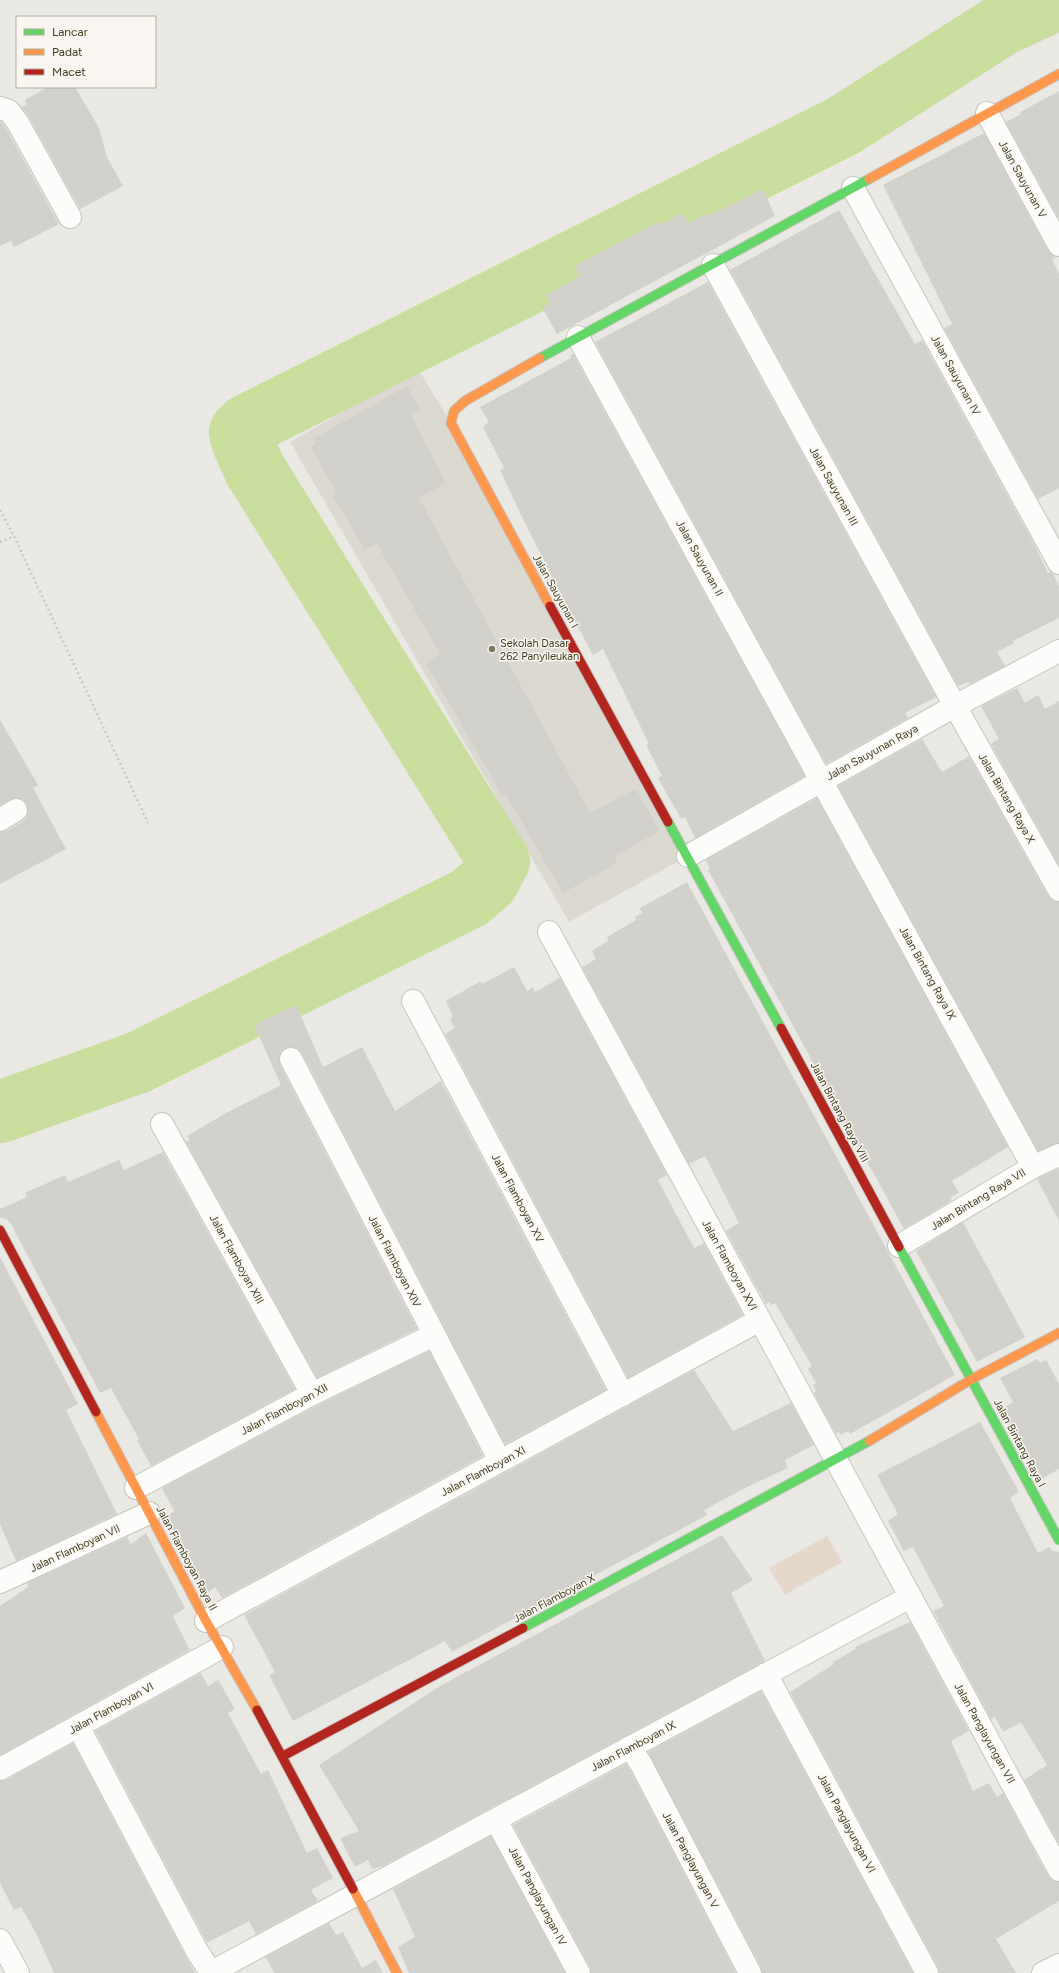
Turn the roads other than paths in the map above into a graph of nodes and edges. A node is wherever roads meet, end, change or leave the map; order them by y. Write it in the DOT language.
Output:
graph roads {
  1 [pos="1059,74"];
  2 [pos="0,108"];
  3 [pos="987,112"];
  4 [pos="853,188"];
  5 [pos="70,217"];
  6 [pos="1059,245"];
  7 [pos="713,265"];
  8 [pos="578,336"];
  9 [pos="1059,563"];
  10 [pos="1059,651"];
  11 [pos="955,706"];
  12 [pos="822,780"];
  13 [pos="688,856"];
  14 [pos="1059,890"];
  15 [pos="549,932"];
  16 [pos="413,1001"];
  17 [pos="291,1060"];
  18 [pos="162,1124"];
  19 [pos="1059,1155"];
  20 [pos="1033,1166"];
  21 [pos="0,1230"];
  22 [pos="899,1246"];
  23 [pos="760,1320"];
  24 [pos="1059,1333"];
  25 [pos="434,1335"];
  26 [pos="972,1379"];
  27 [pos="312,1394"];
  28 [pos="623,1395"];
  29 [pos="836,1460"];
  30 [pos="500,1461"];
  31 [pos="136,1488"];
  32 [pos="149,1513"];
  33 [pos="1059,1540"];
  34 [pos="1,1579"];
  35 [pos="910,1597"];
  36 [pos="206,1621"];
  37 [pos="222,1647"];
  38 [pos="766,1674"];
  39 [pos="78,1726"];
  40 [pos="630,1747"];
  41 [pos="283,1756"];
  42 [pos="0,1769"];
  43 [pos="496,1820"];
  44 [pos="1059,1870"];
  45 [pos="356,1895"];
  46 [pos="0,1940"];
  47 [pos="1059,1965"];
  48 [pos="18,1973"];
  49 [pos="211,1973"];
  50 [pos="397,1973"];
  51 [pos="579,1973"];
  52 [pos="750,1973"];
  53 [pos="927,1973"];
  54 [pos="1043,1973"];
  1 -- 3 [label="street"];
  2 -- 5 [label="street"];
  3 -- 4 [label="street"];
  3 -- 6 [label="street, Jalan Sauyunan V"];
  4 -- 7 [label="street"];
  4 -- 9 [label="street, Jalan Sauyunan IV"];
  7 -- 8 [label="street"];
  7 -- 11 [label="street, Jalan Sauyunan III"];
  8 -- 12 [label="street, Jalan Sauyunan II"];
  8 -- 13 [label="street, Jalan Sauyunan I"];
  10 -- 11 [label="street, Jalan Sauyunan Raya"];
  11 -- 12 [label="street, Jalan Sauyunan Raya"];
  11 -- 14 [label="street, Jalan Bintang Raya X"];
  12 -- 13 [label="street, Jalan Sauyunan Raya"];
  12 -- 20 [label="street, Jalan Bintang Raya IX"];
  13 -- 22 [label="street, Jalan Bintang Raya VIII"];
  15 -- 23 [label="street, Jalan Flamboyan XVI"];
  16 -- 28 [label="street, Jalan Flamboyan XV"];
  17 -- 25 [label="street, Jalan Flamboyan XIV"];
  18 -- 27 [label="street, Jalan Flamboyan XIII"];
  19 -- 20 [label="street, Jalan Bintang Raya VII"];
  20 -- 22 [label="street, Jalan Bintang Raya VII"];
  21 -- 31 [label="street, Jalan Flamboyan Raya II"];
  22 -- 26 [label="street, Jalan Bintang Raya VIII"];
  23 -- 28 [label="street, Jalan Flamboyan XI"];
  23 -- 29 [label="street, Jalan Flamboyan XVI"];
  24 -- 26 [label="street, Jalan Flamboyan X"];
  25 -- 27 [label="street, Jalan Flamboyan XII"];
  25 -- 30 [label="street, Jalan Flamboyan XIV"];
  26 -- 29 [label="street, Jalan Flamboyan X"];
  26 -- 33 [label="street, Jalan Bintang Raya I"];
  27 -- 31 [label="street, Jalan Flamboyan XII"];
  28 -- 30 [label="street, Jalan Flamboyan XI"];
  29 -- 35 [label="street, Jalan Flamboyan XVI"];
  29 -- 41 [label="street, Jalan Flamboyan X"];
  30 -- 36 [label="street, Jalan Flamboyan XI"];
  31 -- 32 [label="street, Jalan Flamboyan Raya II"];
  32 -- 34 [label="street, Jalan Flamboyan VII"];
  32 -- 36 [label="street, Jalan Flamboyan Raya II"];
  35 -- 38 [label="street, Jalan Flamboyan IX"];
  35 -- 44 [label="street, Jalan Panglayungan VII"];
  36 -- 37 [label="street, Jalan Flamboyan Raya II"];
  37 -- 39 [label="street, Jalan Flamboyan VI"];
  37 -- 41 [label="street, Jalan Flamboyan Raya II"];
  38 -- 40 [label="street, Jalan Flamboyan IX"];
  38 -- 53 [label="street, Jalan Panglayungan VI"];
  39 -- 42 [label="street, Jalan Flamboyan VI"];
  39 -- 49 [label="street"];
  40 -- 43 [label="street, Jalan Flamboyan IX"];
  40 -- 52 [label="street, Jalan Panglayungan V"];
  41 -- 45 [label="street, Jalan Flamboyan Raya II"];
  43 -- 45 [label="street, Jalan Flamboyan IX"];
  43 -- 51 [label="street, Jalan Panglayungan IV"];
  45 -- 49 [label="street, Jalan Flamboyan IX"];
  45 -- 50 [label="street, Jalan Flamboyan Raya II"];
  46 -- 48 [label="street"];
  47 -- 54 [label="street"];
}
